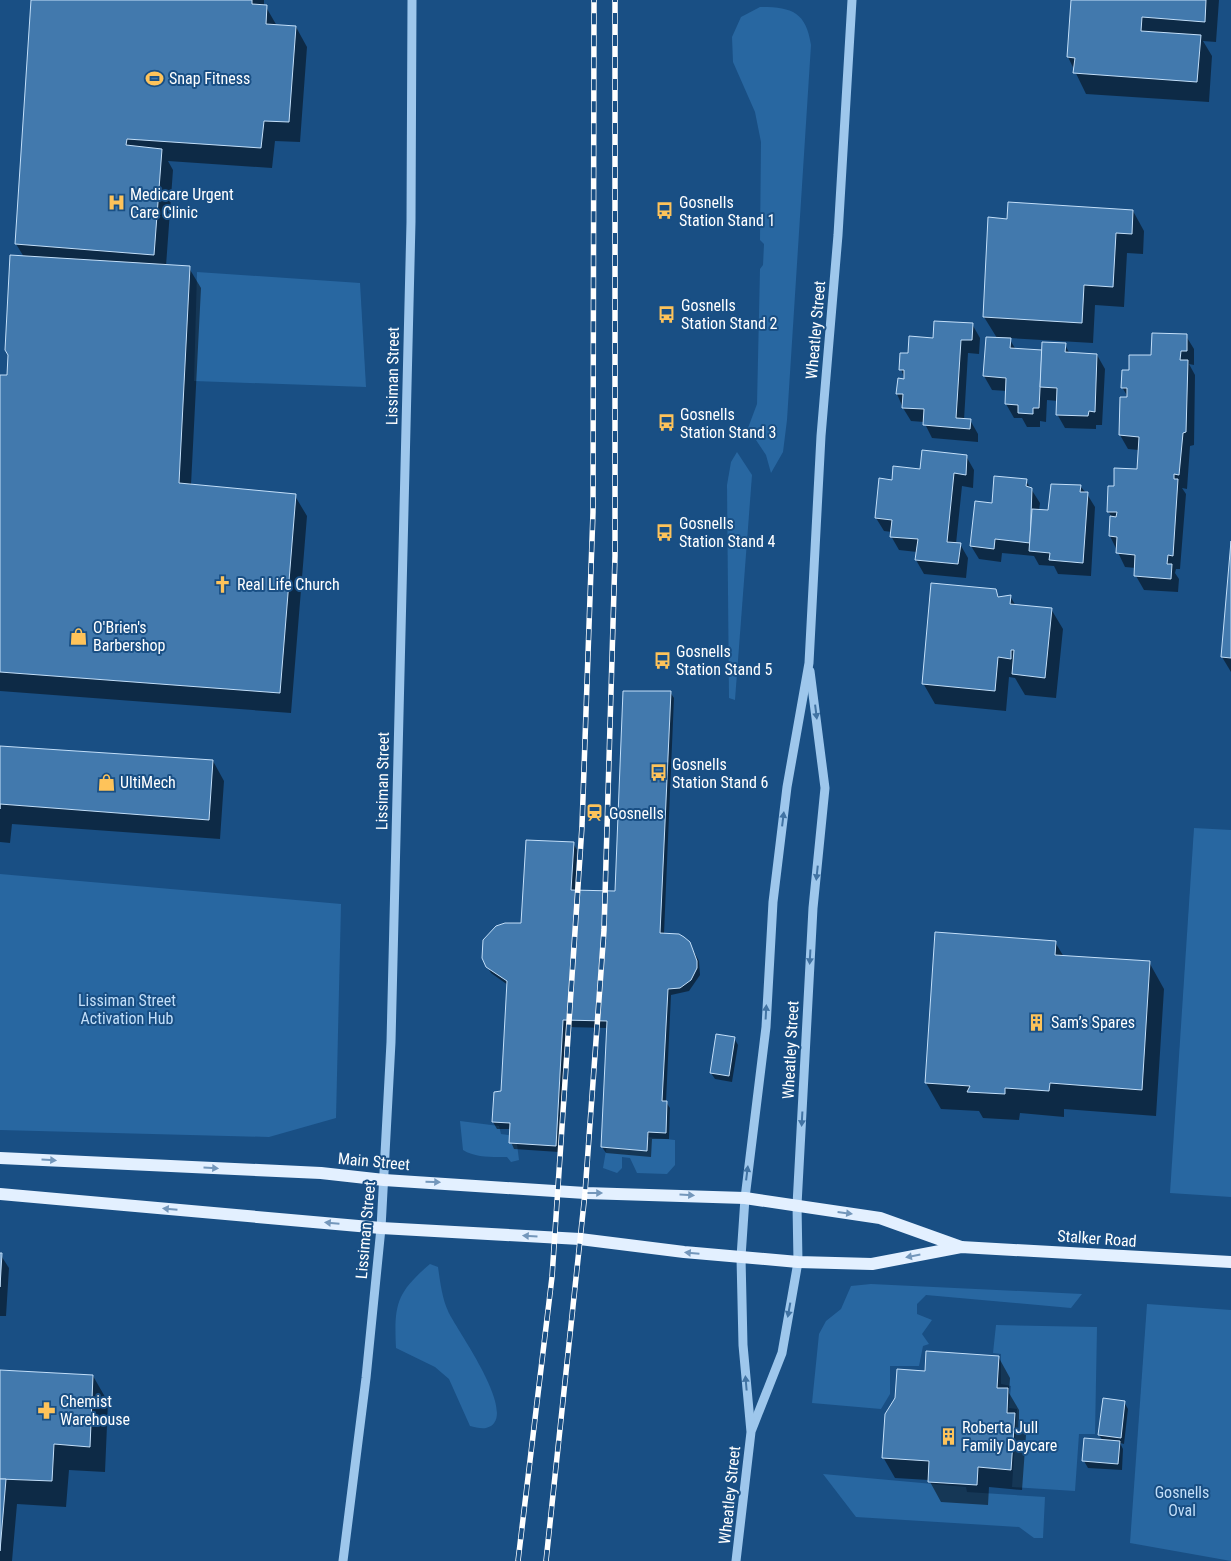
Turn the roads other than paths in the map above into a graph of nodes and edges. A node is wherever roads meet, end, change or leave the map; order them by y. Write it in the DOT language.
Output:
graph roads {
  1 [pos="412,0"];
  2 [pos="852,0"];
  3 [pos="809,663"];
  4 [pos="0,1158"];
  5 [pos="384,1180"];
  6 [pos="0,1194"];
  7 [pos="745,1198"];
  8 [pos="797,1205"];
  9 [pos="381,1228"];
  10 [pos="961,1247"];
  11 [pos="740,1257"];
  12 [pos="798,1262"];
  13 [pos="1231,1262"];
  14 [pos="751,1432"];
  15 [pos="343,1561"];
  16 [pos="736,1561"];
  1 -- 5 [label="street, Lissiman Street"];
  2 -- 3 [label="street, Wheatley Street"];
  7 -- 3 [label="street, Wheatley Street, one-way"];
  3 -- 8 [label="street, Wheatley Street, one-way"];
  4 -- 5 [label="main road, Main Street, one-way"];
  5 -- 7 [label="main road, Main Street, one-way"];
  5 -- 9 [label="street, Lissiman Street"];
  9 -- 6 [label="main road, one-way"];
  7 -- 8 [label="main road, Stalker Road"];
  7 -- 11 [label="street, Wheatley Street"];
  8 -- 10 [label="main road, Stalker Road, one-way"];
  8 -- 12 [label="street, Wheatley Street"];
  11 -- 9 [label="main road, one-way"];
  9 -- 15 [label="street, Lissiman Street"];
  10 -- 12 [label="main road, Stalker Road, one-way"];
  10 -- 13 [label="main road, Stalker Road"];
  11 -- 12 [label="main road, Stalker Road"];
  14 -- 11 [label="street, Wheatley Street, one-way"];
  12 -- 14 [label="street, Wheatley Street, one-way"];
  14 -- 16 [label="street, Wheatley Street"];
}
